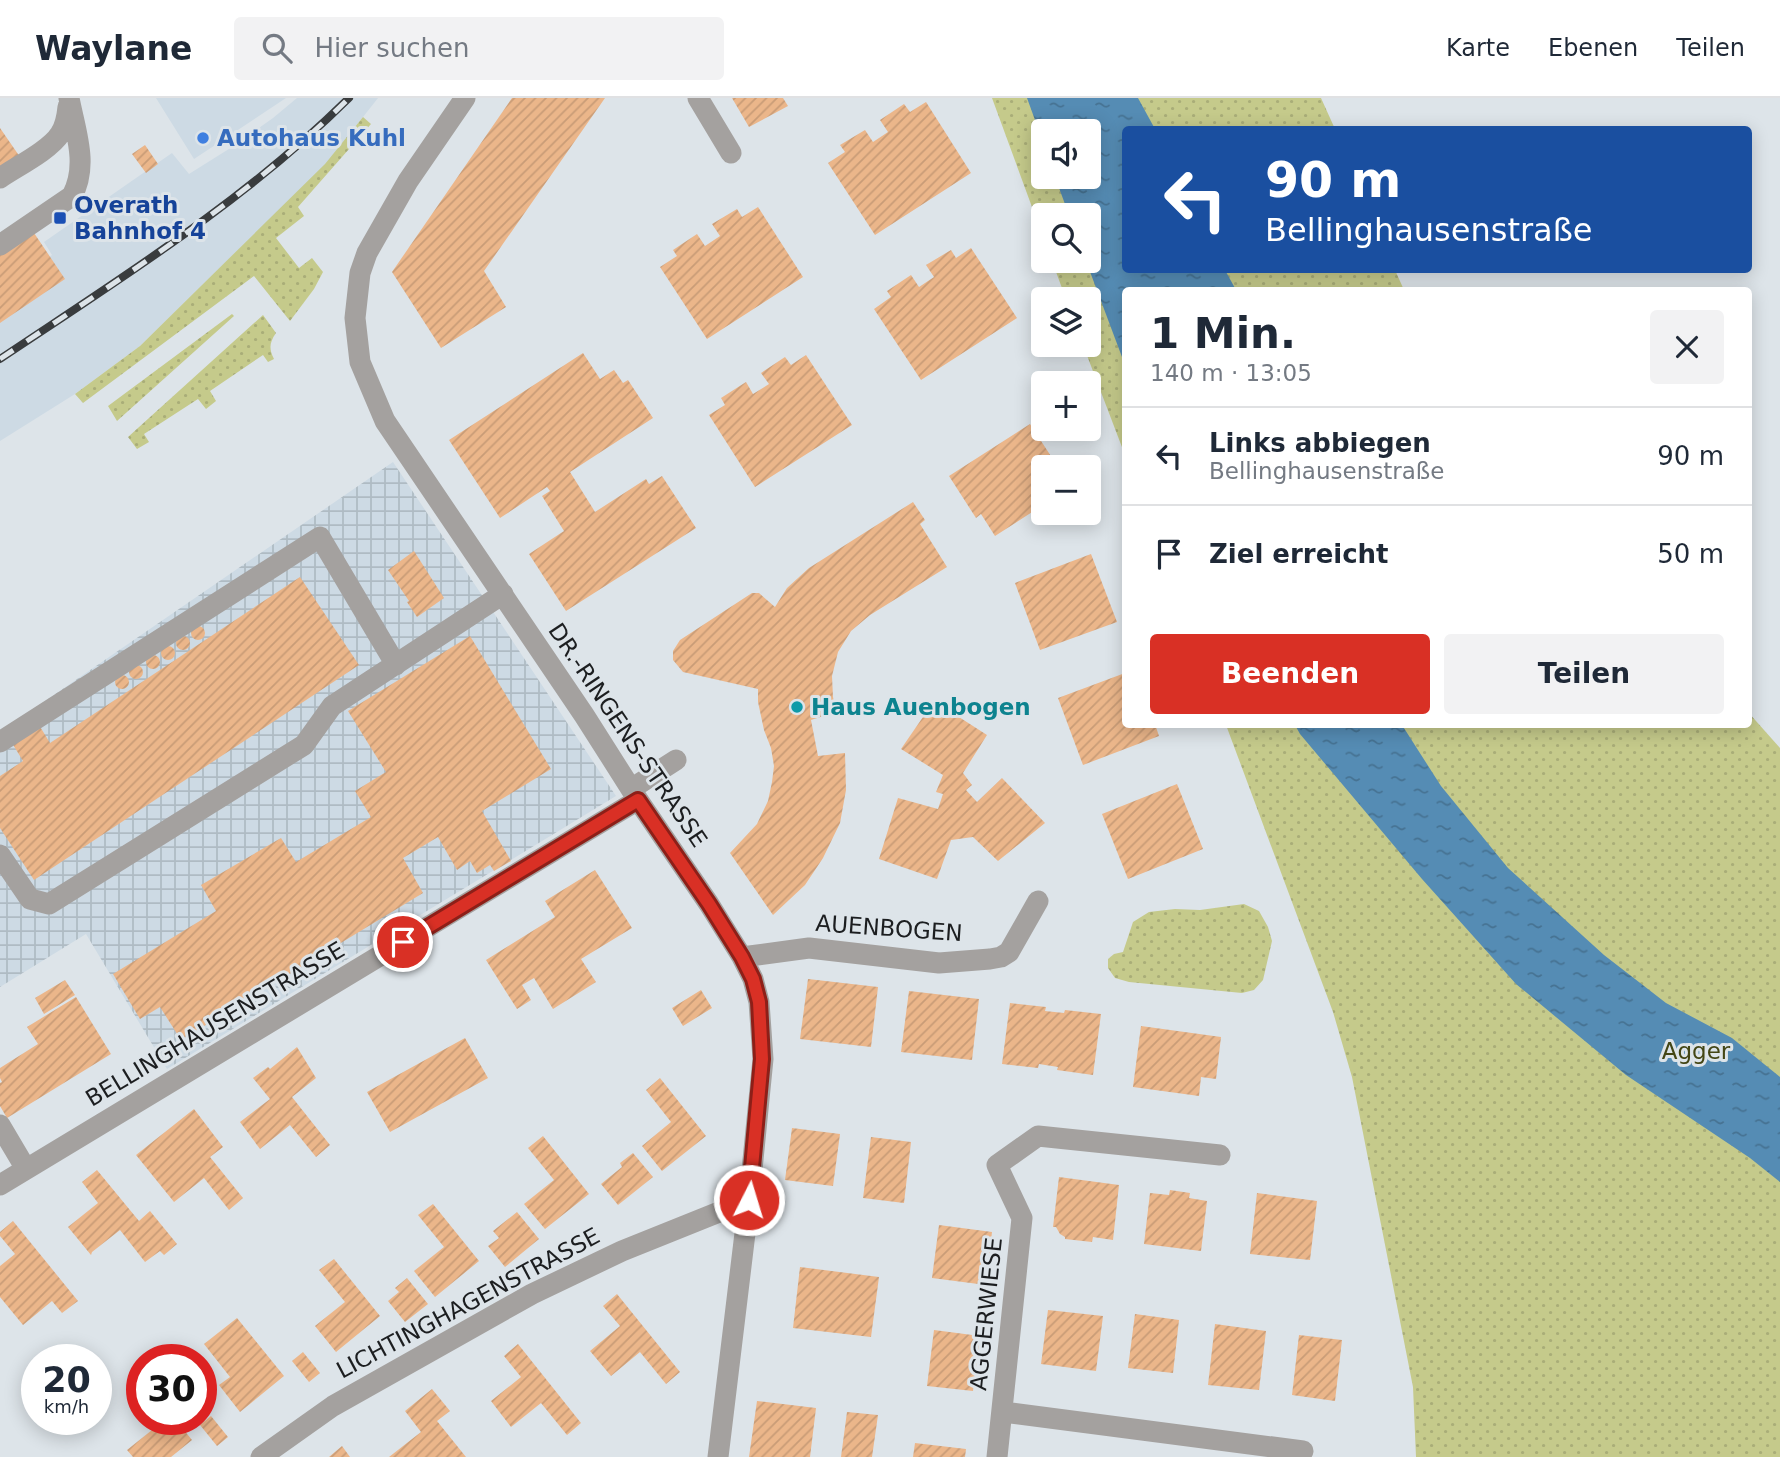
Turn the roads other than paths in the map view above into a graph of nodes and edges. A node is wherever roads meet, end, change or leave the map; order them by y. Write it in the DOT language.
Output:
graph roads {
  1 [pos="68,98"];
  2 [pos="465,98"];
  3 [pos="698,98"];
  4 [pos="731,153"];
  5 [pos="0,178"];
  6 [pos="0,245"];
  7 [pos="503,594"];
  8 [pos="396,664"];
  9 [pos="0,743"];
  10 [pos="676,760"];
  11 [pos="634,795"];
  12 [pos="0,855"];
  13 [pos="1038,901"];
  14 [pos="742,957"];
  15 [pos="0,1125"];
  16 [pos="1220,1155"];
  17 [pos="26,1169"];
  18 [pos="0,1185"];
  19 [pos="749,1200"];
  20 [pos="1003,1412"];
  21 [pos="1303,1451"];
  22 [pos="261,1457"];
  23 [pos="718,1457"];
  24 [pos="997,1457"];
  1 -- 5 [label="street"];
  1 -- 6 [label="street"];
  2 -- 7 [label="street, DR.-RINGENS-STRASSE"];
  3 -- 4 [label="street"];
  7 -- 8 [label="street"];
  7 -- 11 [label="street, DR.-RINGENS-STRASSE"];
  8 -- 9 [label="street"];
  8 -- 12 [label="street"];
  10 -- 11 [label="street, BELLINGHAUSENSTRASSE"];
  11 -- 14 [label="street, DR.-RINGENS-STRASSE"];
  11 -- 17 [label="street, BELLINGHAUSENSTRASSE"];
  13 -- 14 [label="street, AUENBOGEN"];
  14 -- 19 [label="street, DR.-RINGENS-STRASSE"];
  15 -- 17 [label="street"];
  16 -- 20 [label="street, AGGERWIESE"];
  17 -- 18 [label="street, BELLINGHAUSENSTRASSE"];
  19 -- 22 [label="street, LICHTINGHAGENSTRASSE"];
  19 -- 23 [label="street, DR.-RINGENS-STRASSE"];
  20 -- 21 [label="street, AGGERWIESE"];
  20 -- 24 [label="street, AGGERWIESE"];
}
